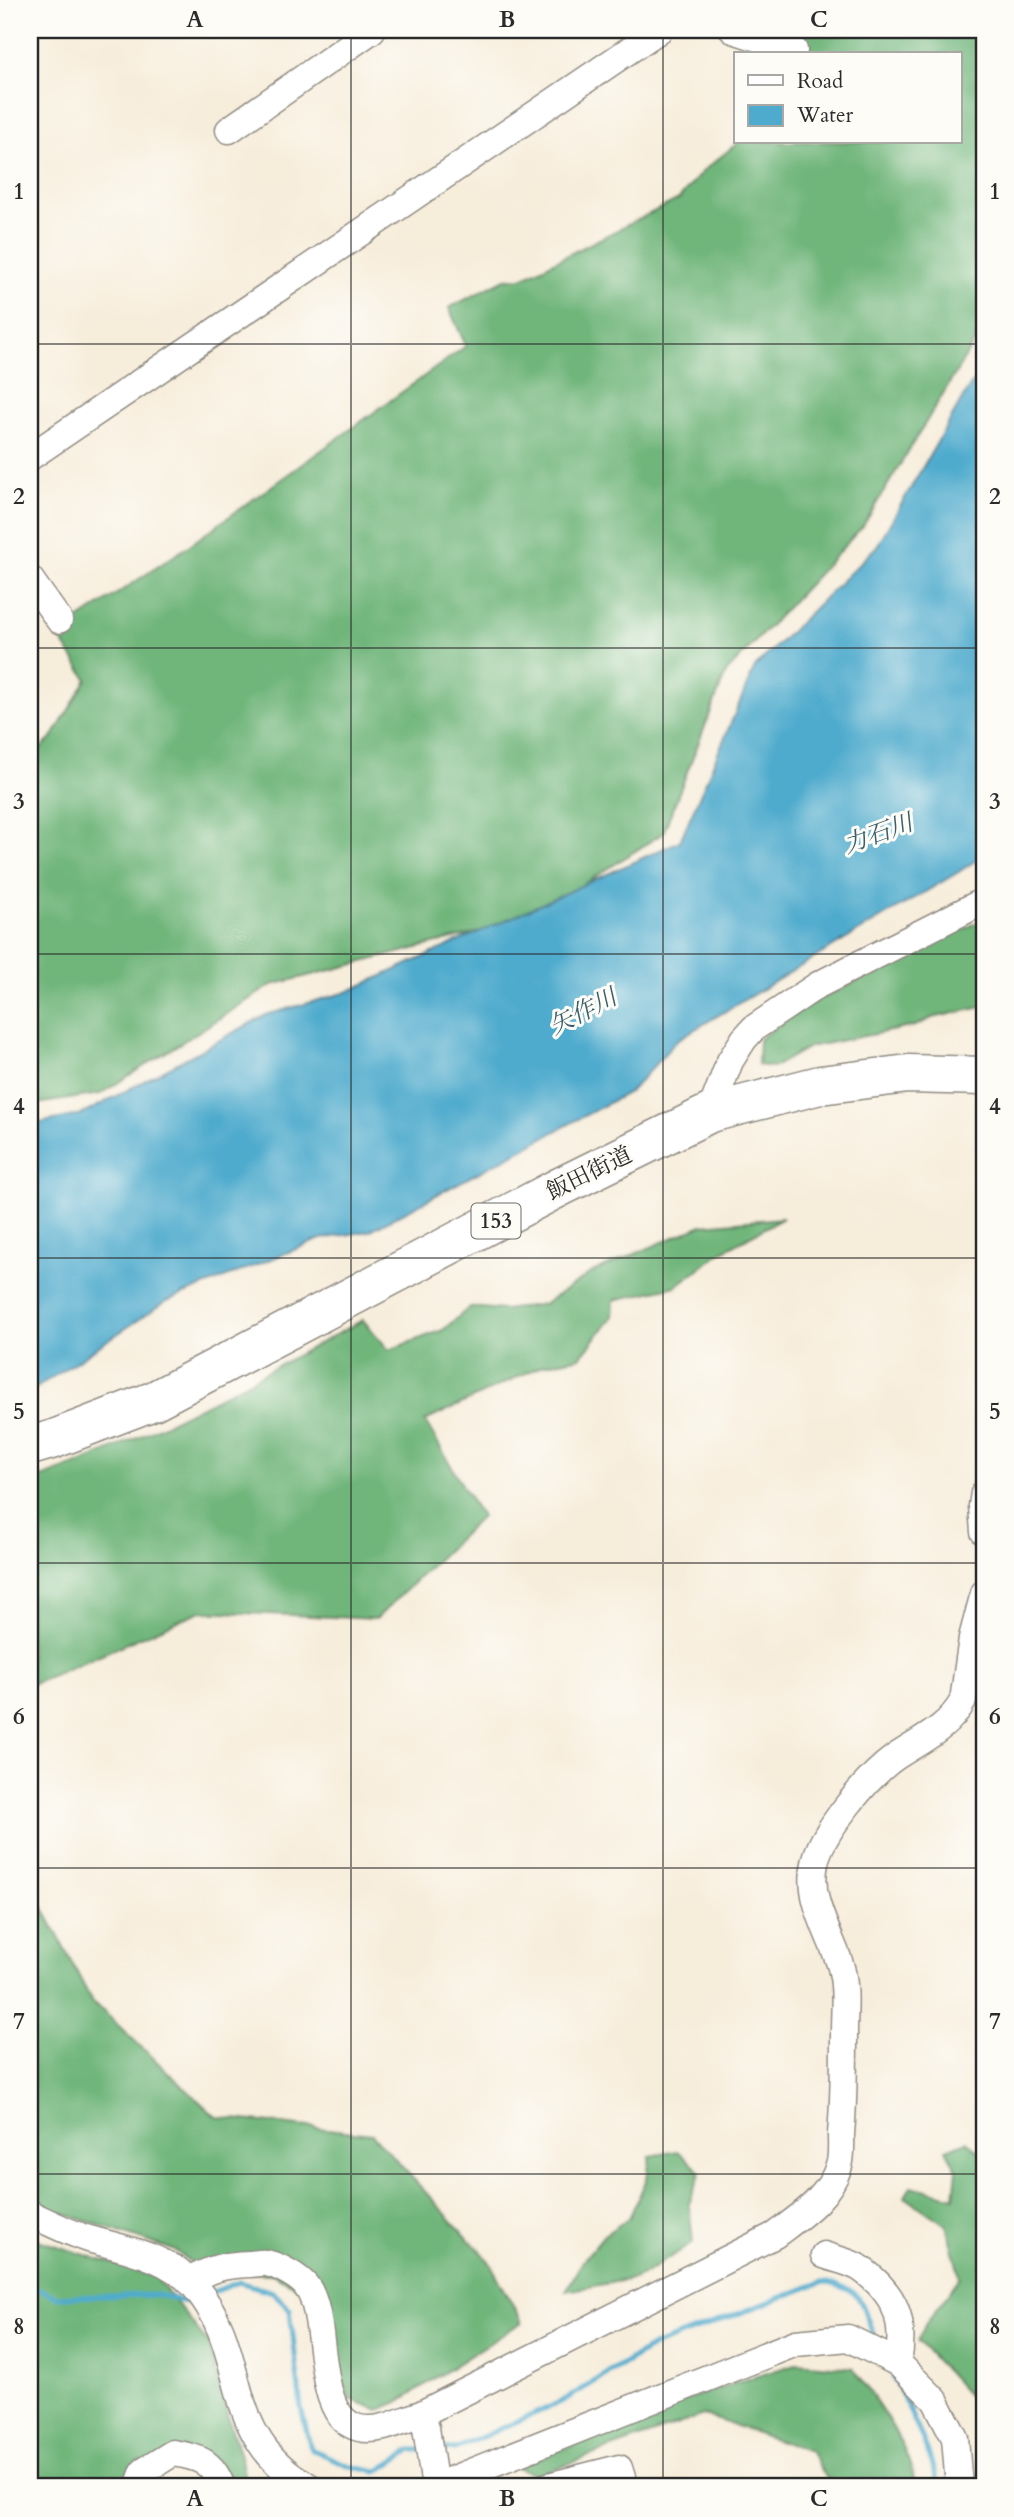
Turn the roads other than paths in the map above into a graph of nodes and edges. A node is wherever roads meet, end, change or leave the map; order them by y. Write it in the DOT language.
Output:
graph roads {
  1 [pos="372,30"];
  2 [pos="659,30"];
  3 [pos="733,30"];
  4 [pos="794,50"];
  5 [pos="229,130"];
  6 [pos="30,457"];
  7 [pos="30,579"];
  8 [pos="59,620"];
  9 [pos="984,901"];
  10 [pos="984,1076"];
  11 [pos="710,1114"];
  12 [pos="30,1446"];
  13 [pos="984,1493"];
  14 [pos="984,1532"];
  15 [pos="984,1593"];
  16 [pos="30,2214"];
  17 [pos="824,2255"];
  18 [pos="191,2283"];
  19 [pos="895,2360"];
  20 [pos="424,2421"];
  21 [pos="433,2481"];
  22 [pos="138,2487"];
  23 [pos="222,2487"];
  24 [pos="310,2487"];
  25 [pos="544,2487"];
  26 [pos="625,2487"];
  27 [pos="959,2487"];
  1 -- 5 [label="street"];
  2 -- 6 [label="street"];
  3 -- 4 [label="street"];
  7 -- 8 [label="street"];
  9 -- 11 [label="street"];
  10 -- 11 [label="highway, 飯田街道 / 153"];
  11 -- 12 [label="highway, 飯田街道 / 153"];
  13 -- 14 [label="street"];
  15 -- 20 [label="street"];
  16 -- 18 [label="street"];
  17 -- 19 [label="street"];
  18 -- 20 [label="street"];
  18 -- 24 [label="street"];
  19 -- 21 [label="street"];
  19 -- 27 [label="street"];
  20 -- 21 [label="street"];
  22 -- 23 [label="street"];
  25 -- 26 [label="street"];
}
